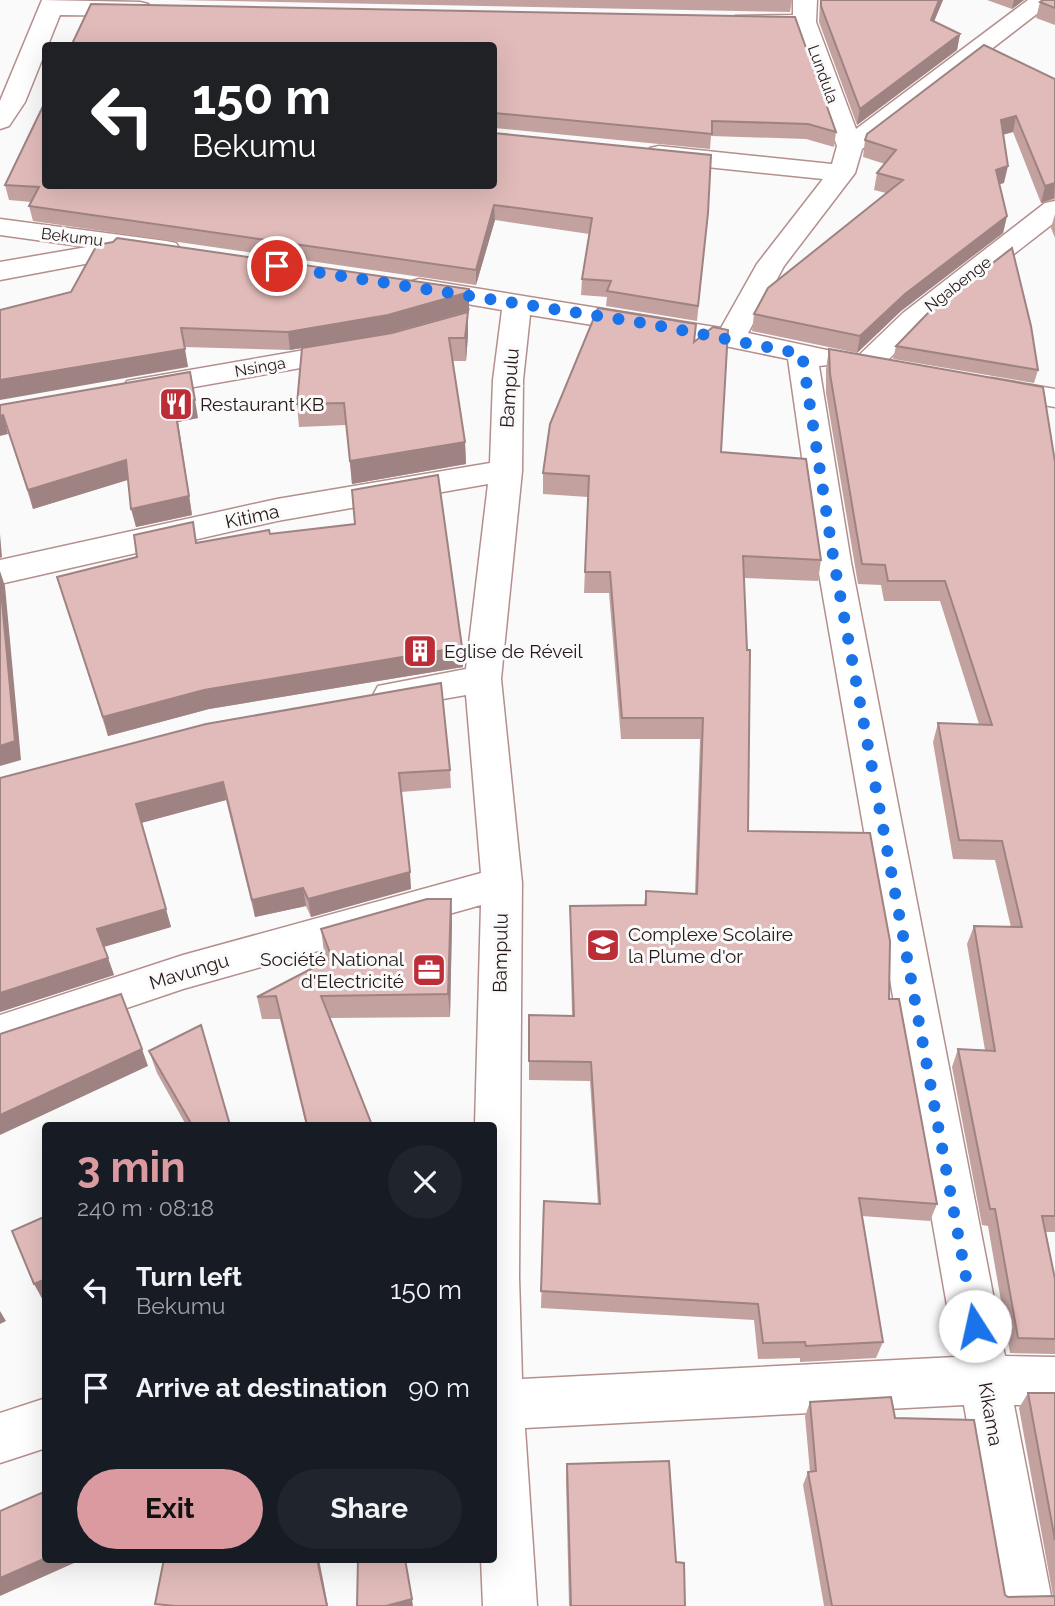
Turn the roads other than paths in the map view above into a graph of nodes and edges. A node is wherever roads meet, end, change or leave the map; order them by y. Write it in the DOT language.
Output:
graph roads {
  1 [pos="1043,0"];
  2 [pos="52,4"];
  3 [pos="168,10"];
  4 [pos="804,11"];
  5 [pos="721,20"];
  6 [pos="15,109"];
  7 [pos="850,146"];
  8 [pos="633,152"];
  9 [pos="842,173"];
  10 [pos="1055,209"];
  11 [pos="0,227"];
  12 [pos="143,246"];
  13 [pos="197,254"];
  14 [pos="0,271"];
  15 [pos="397,284"];
  16 [pos="517,306"];
  17 [pos="467,323"];
  18 [pos="730,338"];
  19 [pos="379,346"];
  20 [pos="802,354"];
  21 [pos="960,382"];
  22 [pos="108,393"];
  23 [pos="1055,398"];
  24 [pos="506,471"];
  25 [pos="0,572"];
  26 [pos="482,679"];
  27 [pos="360,700"];
  28 [pos="502,883"];
  29 [pos="0,1032"];
  30 [pos="497,1129"];
  31 [pos="497,1373"];
  32 [pos="985,1380"];
  33 [pos="1055,1381"];
  34 [pos="498,1405"];
  35 [pos="42,1424"];
  36 [pos="0,1438"];
  37 [pos="510,1606"];
  38 [pos="1026,1606"];
  1 -- 7 [label="street"];
  2 -- 3 [label="street"];
  2 -- 6 [label="street"];
  4 -- 5 [label="street"];
  4 -- 7 [label="street, Lundula"];
  7 -- 9 [label="street"];
  8 -- 9 [label="street"];
  9 -- 18 [label="street"];
  10 -- 20 [label="street, Ngabenge"];
  11 -- 12 [label="street, Bekumu"];
  12 -- 13 [label="street, Bekumu"];
  12 -- 14 [label="street"];
  15 -- 16 [label="street"];
  16 -- 17 [label="street"];
  16 -- 18 [label="street"];
  16 -- 24 [label="street, Bampulu"];
  18 -- 20 [label="street"];
  19 -- 22 [label="street, Nsinga"];
  20 -- 32 [label="street, Kikama"];
  21 -- 23 [label="street"];
  24 -- 25 [label="street, Kitima"];
  24 -- 26 [label="street, Bampulu"];
  26 -- 27 [label="street"];
  26 -- 28 [label="street, Bampulu"];
  28 -- 29 [label="street, Mavungu"];
  28 -- 30 [label="street, Bampulu"];
  31 -- 34 [label="street, Bampulu"];
  32 -- 33 [label="street"];
  32 -- 34 [label="street"];
  32 -- 38 [label="street, Kikama"];
  34 -- 37 [label="street, Bampulu"];
  35 -- 36 [label="street"];
}
